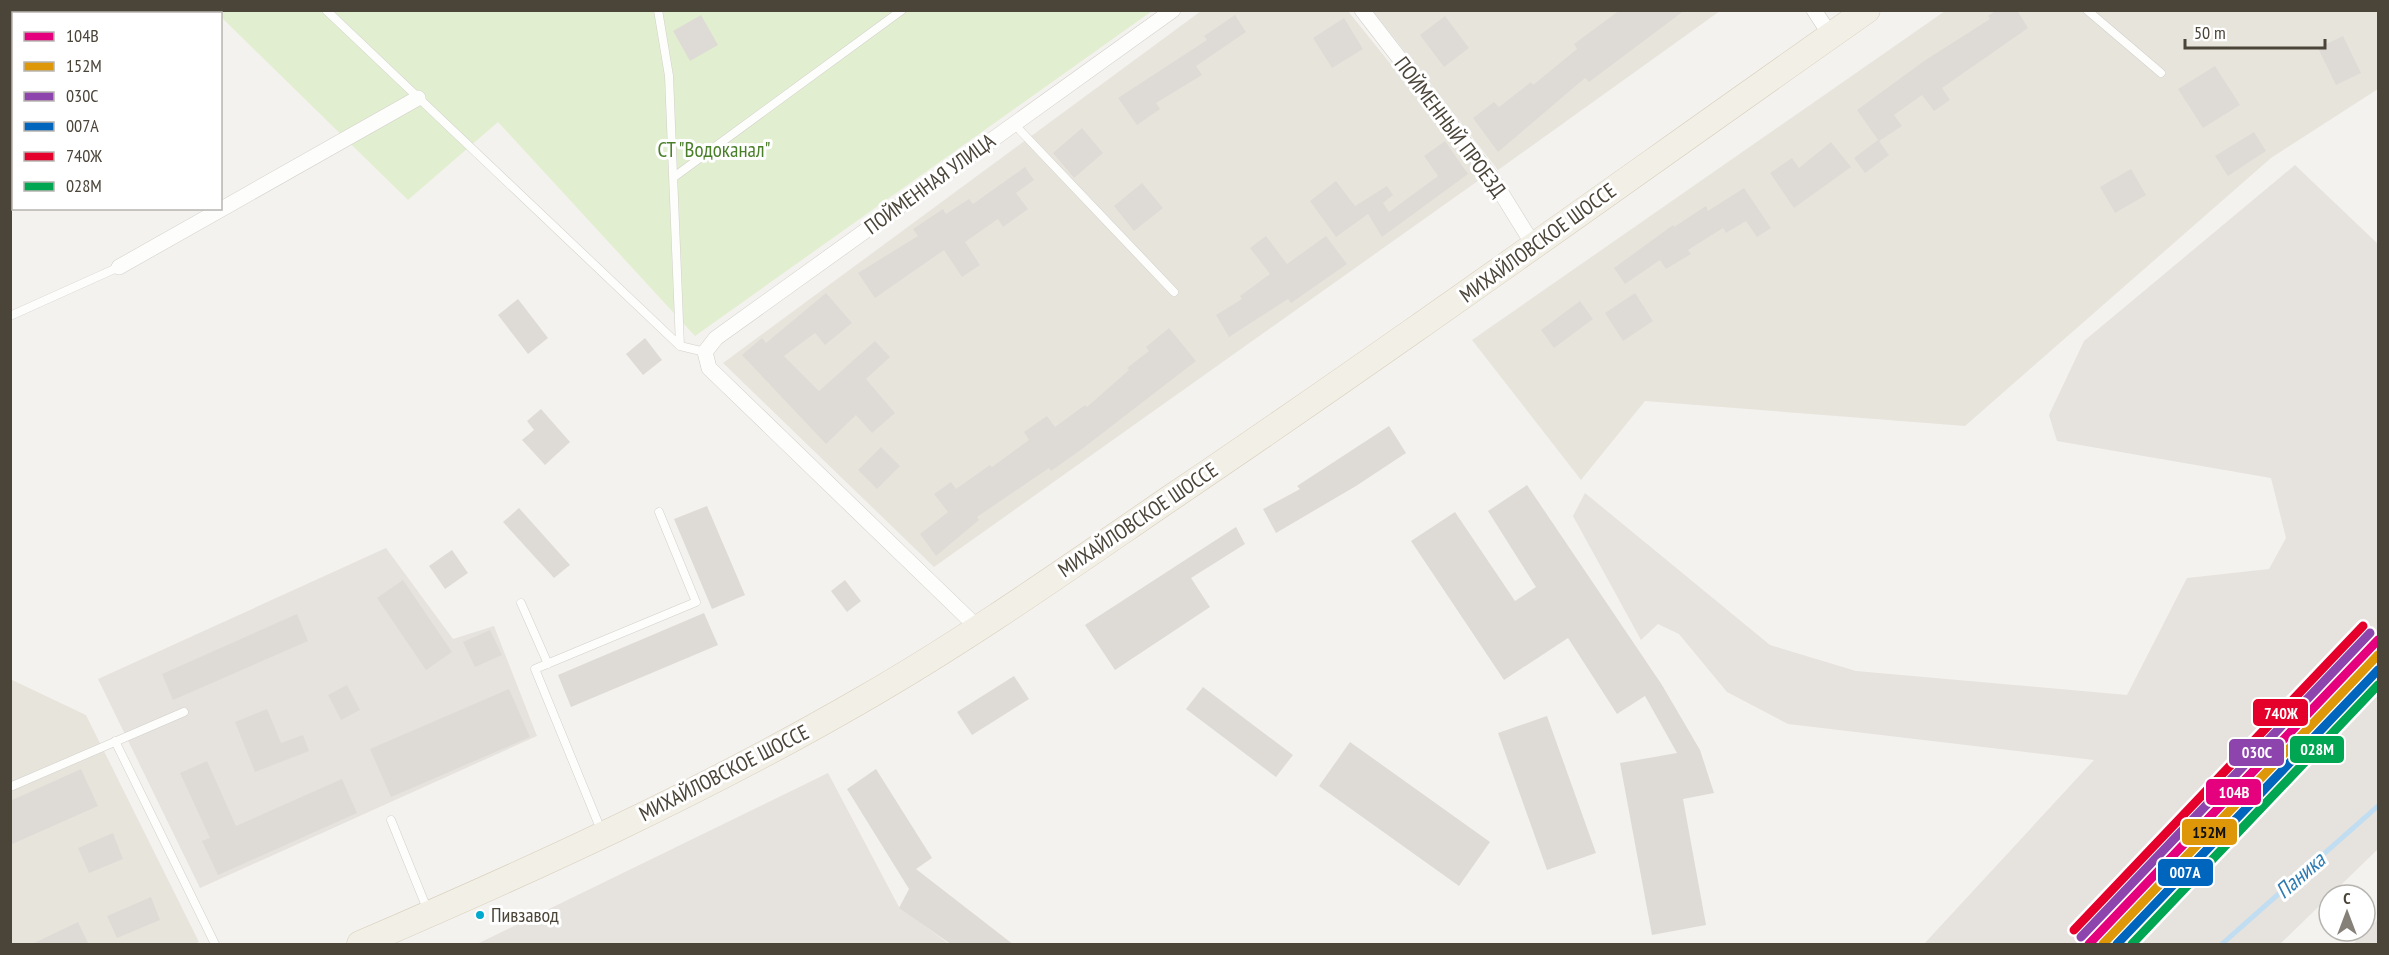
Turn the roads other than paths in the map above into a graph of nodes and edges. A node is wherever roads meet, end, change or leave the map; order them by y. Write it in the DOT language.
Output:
graph roads {
  1 [pos="326,10"];
  2 [pos="658,10"];
  3 [pos="902,10"];
  4 [pos="1173,10"];
  5 [pos="1362,10"];
  6 [pos="1814,10"];
  7 [pos="1867,10"];
  8 [pos="2086,10"];
  9 [pos="1831,36"];
  10 [pos="2161,73"];
  11 [pos="418,98"];
  12 [pos="1014,124"];
  13 [pos="674,177"];
  14 [pos="222,209"];
  15 [pos="220,210"];
  16 [pos="1534,246"];
  17 [pos="119,267"];
  18 [pos="1174,292"];
  19 [pos="10,316"];
  20 [pos="680,346"];
  21 [pos="705,352"];
  22 [pos="659,512"];
  23 [pos="521,603"];
  24 [pos="978,628"];
  25 [pos="548,664"];
  26 [pos="184,712"];
  27 [pos="115,741"];
  28 [pos="10,787"];
  29 [pos="391,820"];
  30 [pos="603,836"];
  31 [pos="429,915"];
  32 [pos="215,945"];
  33 [pos="360,945"];
  1 -- 11 [label="lane"];
  2 -- 13 [label="lane"];
  3 -- 13 [label="lane"];
  4 -- 12 [label="street, ПОЙМЕННАЯ УЛИЦА"];
  5 -- 16 [label="street, ПОЙМЕННЫЙ ПРОЕЗД"];
  6 -- 9 [label="street"];
  7 -- 9 [label="main road, МИХАЙЛОВСКОЕ ШОССЕ"];
  8 -- 10 [label="lane"];
  9 -- 16 [label="main road, МИХАЙЛОВСКОЕ ШОССЕ"];
  11 -- 14 [label="street"];
  11 -- 20 [label="lane"];
  12 -- 18 [label="lane"];
  12 -- 21 [label="street, ПОЙМЕННАЯ УЛИЦА"];
  13 -- 20 [label="lane"];
  15 -- 17 [label="street"];
  16 -- 24 [label="main road, МИХАЙЛОВСКОЕ ШОССЕ"];
  17 -- 19 [label="lane"];
  20 -- 21 [label="lane"];
  21 -- 24 [label="street"];
  22 -- 25 [label="lane"];
  23 -- 25 [label="lane"];
  24 -- 30 [label="main road, МИХАЙЛОВСКОЕ ШОССЕ"];
  25 -- 30 [label="lane"];
  26 -- 27 [label="lane"];
  27 -- 28 [label="lane"];
  27 -- 32 [label="lane"];
  29 -- 31 [label="lane"];
  30 -- 31 [label="main road, МИХАЙЛОВСКОЕ ШОССЕ"];
  31 -- 33 [label="main road, МИХАЙЛОВСКОЕ ШОССЕ"];
}
